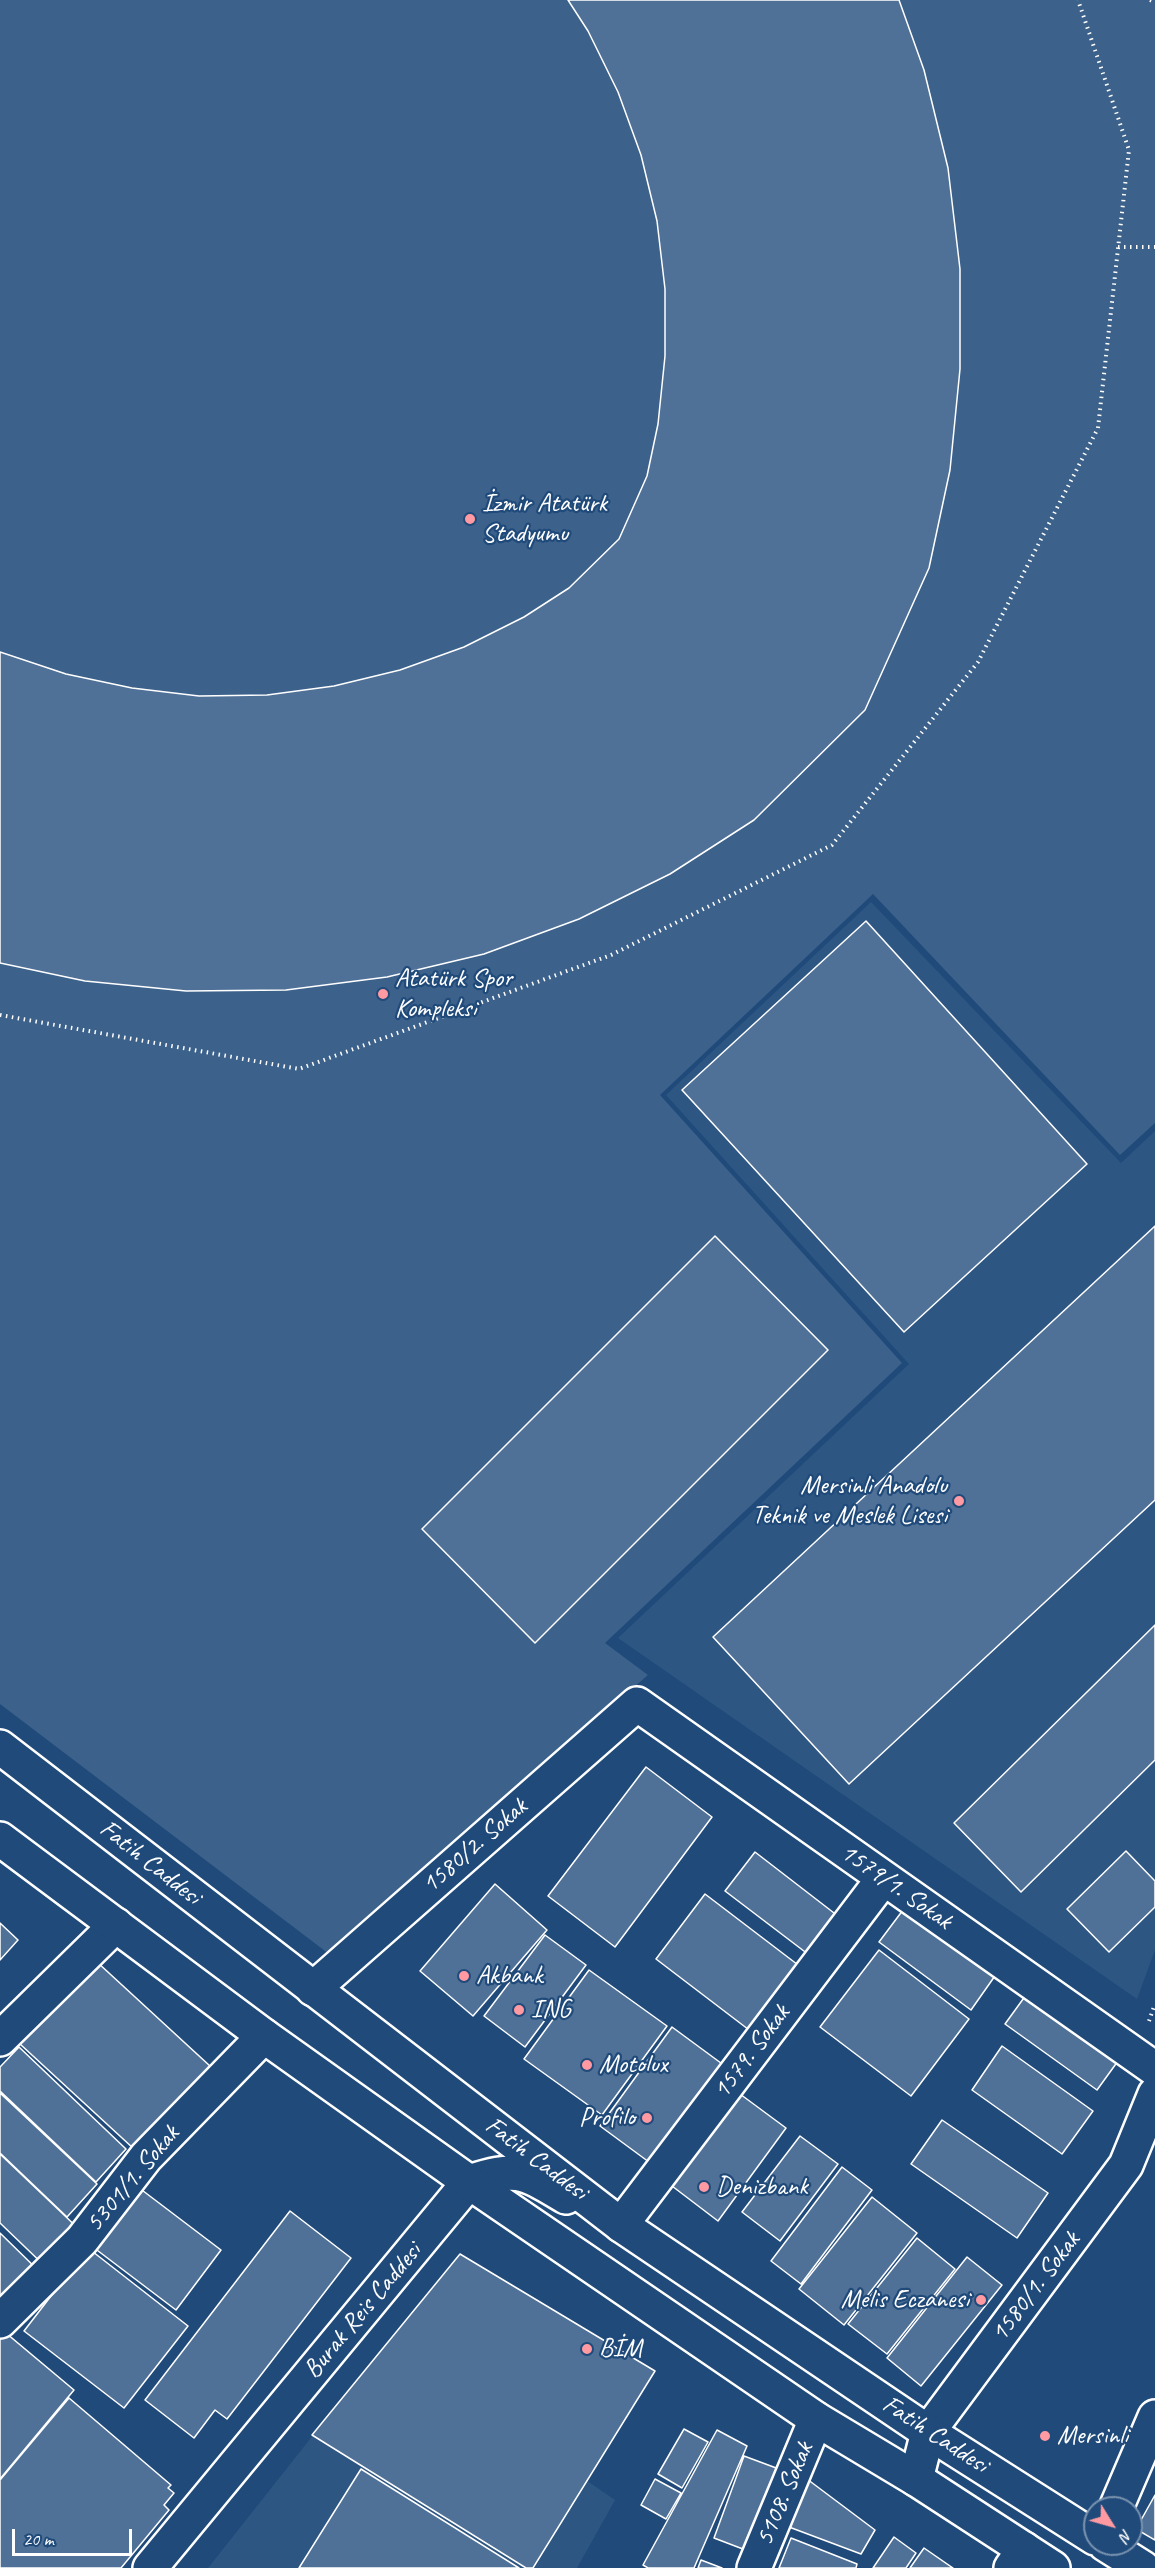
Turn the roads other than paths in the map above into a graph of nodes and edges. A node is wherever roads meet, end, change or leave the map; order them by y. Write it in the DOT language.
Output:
graph roads {
  1 [pos="637,1704"];
  2 [pos="0,1747"];
  3 [pos="0,1839"];
  4 [pos="883,1879"];
  5 [pos="116,1925"];
  6 [pos="313,1989"];
  7 [pos="264,2036"];
  8 [pos="0,2039"];
  9 [pos="1155,2069"];
  10 [pos="1155,2094"];
  11 [pos="469,2182"];
  12 [pos="621,2225"];
  13 [pos="0,2321"];
  14 [pos="1155,2417"];
  15 [pos="816,2419"];
  16 [pos="928,2432"];
  17 [pos="916,2479"];
  18 [pos="1121,2496"];
  19 [pos="1083,2530"];
  20 [pos="1124,2556"];
  21 [pos="1018,2559"];
  22 [pos="150,2568"];
  23 [pos="754,2568"];
  24 [pos="1053,2568"];
  25 [pos="1143,2568"];
  1 -- 4 [label="main road, 1579/1. Sokak"];
  1 -- 6 [label="main road, 1580/2. Sokak"];
  2 -- 6 [label="main road, Fatih Caddesi"];
  3 -- 5 [label="main road, Fatih Caddesi"];
  4 -- 9 [label="main road, 1579/1. Sokak"];
  4 -- 12 [label="main road, 1579. Sokak"];
  5 -- 7 [label="main road, Fatih Caddesi"];
  5 -- 8 [label="main road"];
  6 -- 12 [label="main road, Fatih Caddesi"];
  7 -- 11 [label="main road, Fatih Caddesi"];
  7 -- 13 [label="main road, 5301/1. Sokak"];
  10 -- 16 [label="main road, 1580/1. Sokak"];
  11 -- 12 [label="main road"];
  11 -- 15 [label="main road, Fatih Caddesi"];
  11 -- 22 [label="main road, Burak Reis Caddesi"];
  12 -- 16 [label="main road, Fatih Caddesi"];
  14 -- 18 [label="main road"];
  15 -- 17 [label="main road, Fatih Caddesi"];
  15 -- 23 [label="main road, 5108. Sokak"];
  16 -- 17 [label="main road, 1580/1. Sokak"];
  16 -- 19 [label="main road, Fatih Caddesi"];
  17 -- 21 [label="main road, Fatih Caddesi"];
  20 -- 25 [label="main road"];
  21 -- 24 [label="main road, Fatih Caddesi"];
}
